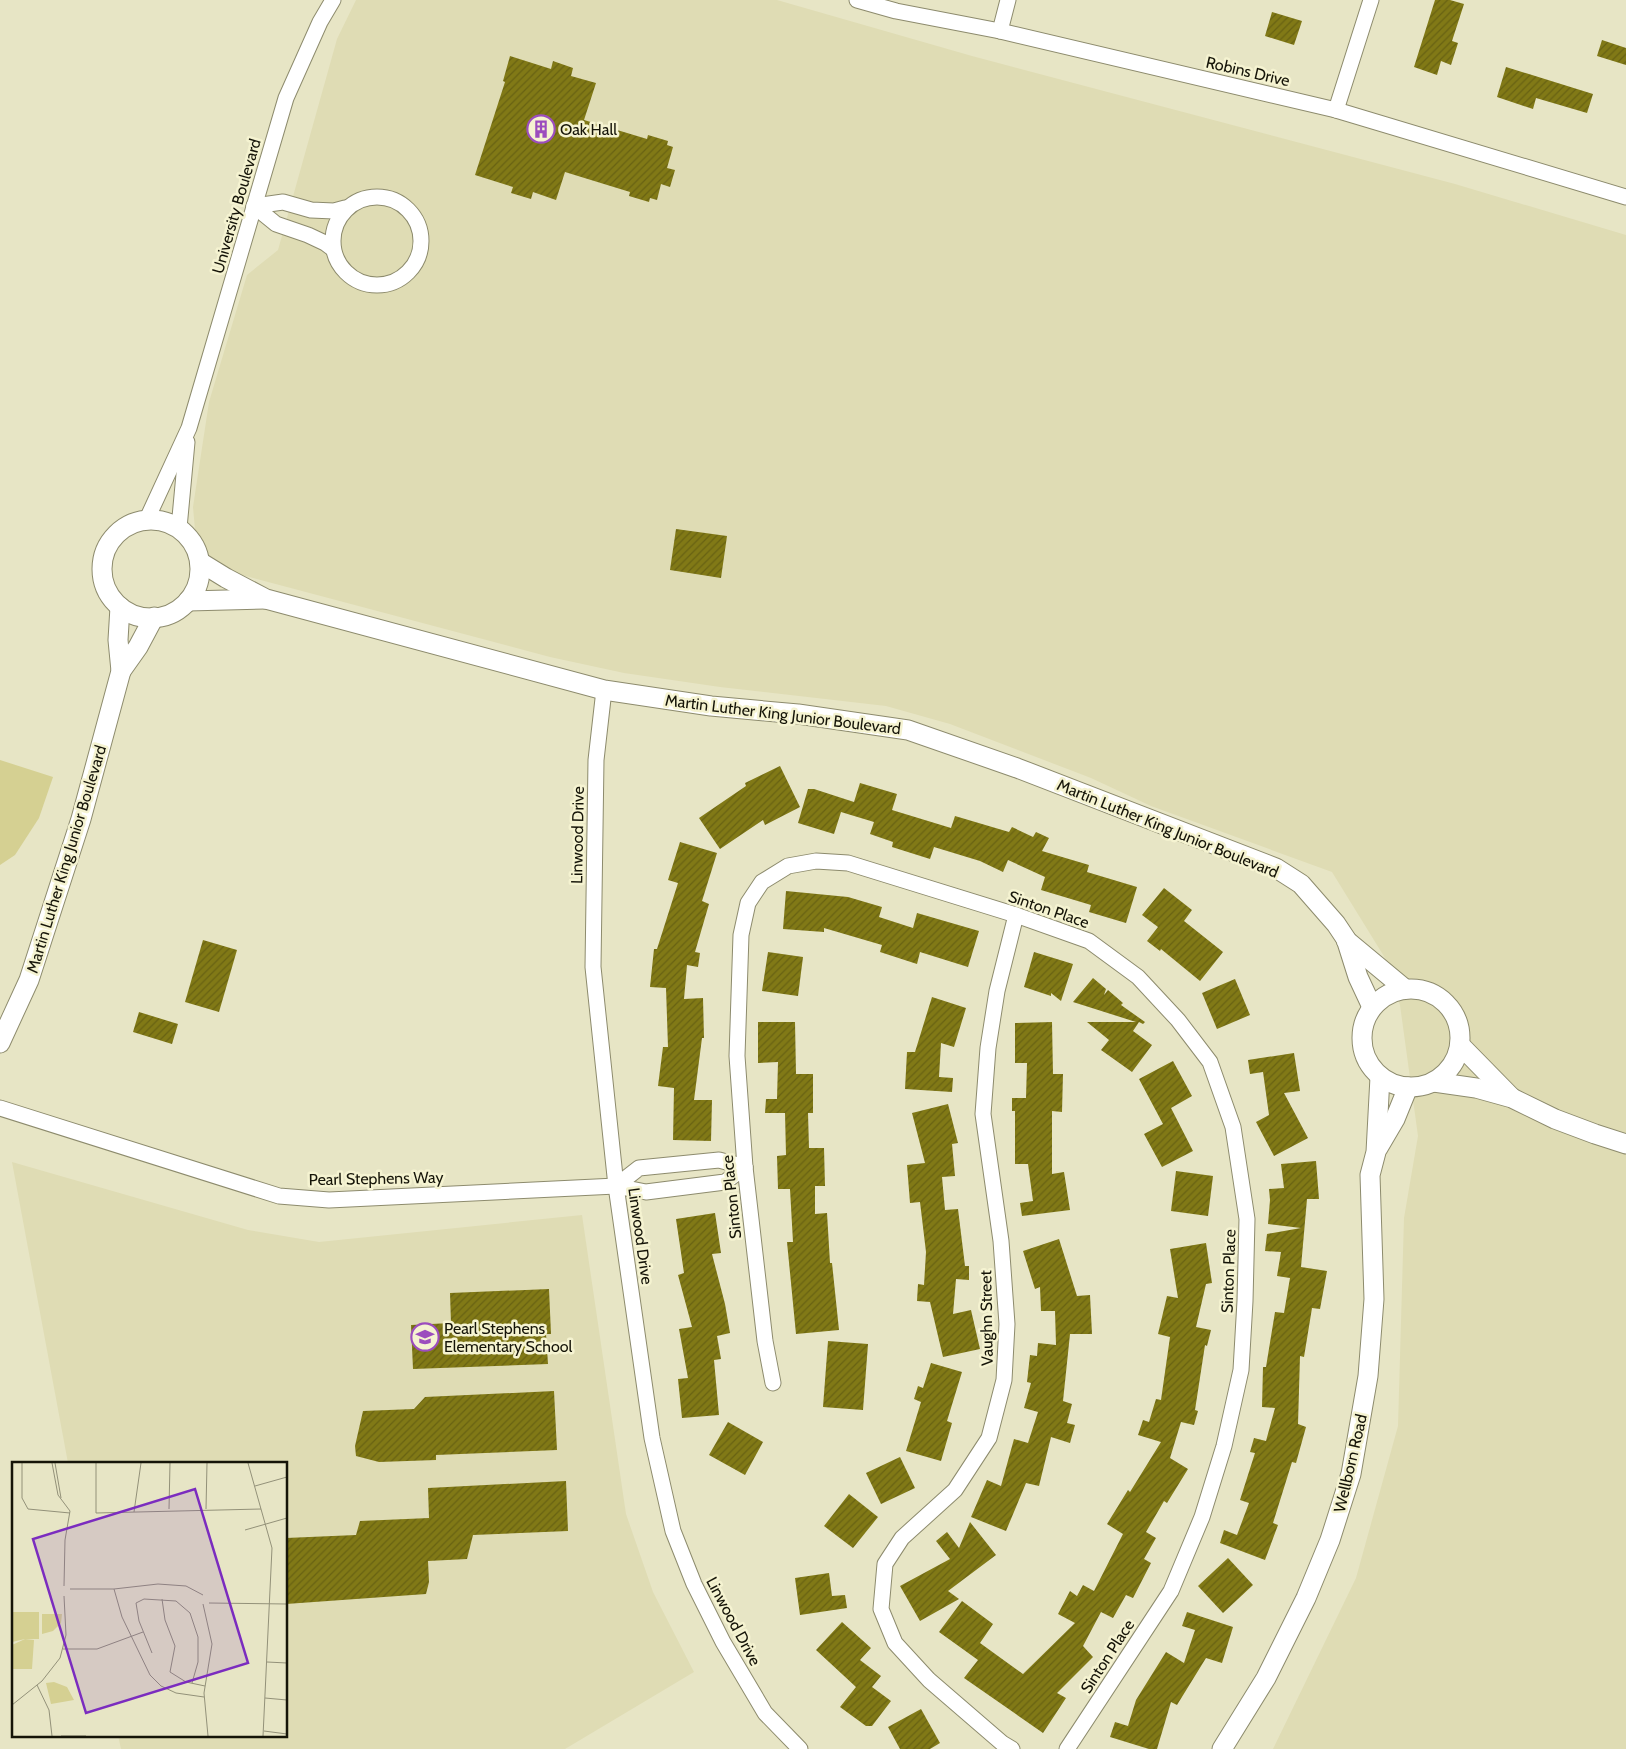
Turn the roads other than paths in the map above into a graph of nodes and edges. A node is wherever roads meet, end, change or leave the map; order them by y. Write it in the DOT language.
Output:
graph roads {
  1 [pos="332,0"];
  2 [pos="857,0"];
  3 [pos="1008,0"];
  4 [pos="1371,0"];
  5 [pos="1000,31"];
  6 [pos="1336,110"];
  7 [pos="1626,197"];
  8 [pos="254,206"];
  9 [pos="345,208"];
  10 [pos="333,249"];
  11 [pos="189,428"];
  12 [pos="147,519"];
  13 [pos="179,528"];
  14 [pos="200,562"];
  15 [pos="266,599"];
  16 [pos="188,600"];
  17 [pos="120,607"];
  18 [pos="154,618"];
  19 [pos="121,671"];
  20 [pos="604,690"];
  21 [pos="1016,915"];
  22 [pos="1346,939"];
  23 [pos="1405,989"];
  24 [pos="1372,1007"];
  25 [pos="0,1043"];
  26 [pos="1460,1044"];
  27 [pos="1380,1077"];
  28 [pos="1434,1082"];
  29 [pos="1408,1088"];
  30 [pos="1512,1098"];
  31 [pos="0,1108"];
  32 [pos="1626,1144"];
  33 [pos="1376,1152"];
  34 [pos="745,1167"];
  35 [pos="616,1186"];
  36 [pos="773,1383"];
  37 [pos="800,1749"];
  38 [pos="1012,1749"];
  39 [pos="1067,1749"];
  40 [pos="1222,1749"];
  1 -- 8 [label="street, University Boulevard"];
  2 -- 5 [label="street, Robins Drive"];
  3 -- 5 [label="street"];
  4 -- 6 [label="street"];
  5 -- 6 [label="street, Robins Drive"];
  6 -- 7 [label="street, Robins Drive"];
  8 -- 9 [label="street"];
  8 -- 10 [label="street"];
  8 -- 11 [label="street, University Boulevard"];
  9 -- 10 [label="street"];
  9 -- 10 [label="street"];
  11 -- 12 [label="street, University Boulevard"];
  11 -- 13 [label="street, University Boulevard"];
  12 -- 13 [label="street"];
  12 -- 17 [label="street"];
  13 -- 14 [label="street"];
  14 -- 15 [label="street, Martin Luther King Junior Boulevard"];
  14 -- 16 [label="street"];
  15 -- 16 [label="street, Martin Luther King Junior Boulevard"];
  15 -- 20 [label="street, Martin Luther King Junior Boulevard"];
  16 -- 18 [label="street"];
  17 -- 18 [label="street"];
  17 -- 19 [label="street, Martin Luther King Junior Boulevard"];
  18 -- 19 [label="street, Martin Luther King Junior Boulevard"];
  19 -- 25 [label="street, Martin Luther King Junior Boulevard"];
  20 -- 22 [label="street, Martin Luther King Junior Boulevard"];
  20 -- 35 [label="street, Linwood Drive"];
  21 -- 34 [label="street, Sinton Place"];
  21 -- 38 [label="street, Vaughn Street"];
  21 -- 39 [label="street, Sinton Place"];
  22 -- 23 [label="street, Martin Luther King Junior Boulevard"];
  22 -- 24 [label="street, Martin Luther King Junior Boulevard"];
  23 -- 24 [label="street"];
  23 -- 26 [label="street"];
  24 -- 27 [label="street"];
  26 -- 28 [label="street"];
  26 -- 30 [label="street"];
  27 -- 29 [label="street"];
  27 -- 33 [label="street"];
  28 -- 29 [label="street"];
  28 -- 30 [label="street"];
  29 -- 33 [label="street"];
  30 -- 32 [label="street"];
  31 -- 35 [label="street, Pearl Stephens Way"];
  33 -- 40 [label="street, Wellborn Road"];
  34 -- 35 [label="street, Pearl Stephens Way"];
  34 -- 35 [label="street"];
  34 -- 36 [label="street, Sinton Place"];
  35 -- 37 [label="street, Linwood Drive"];
}
